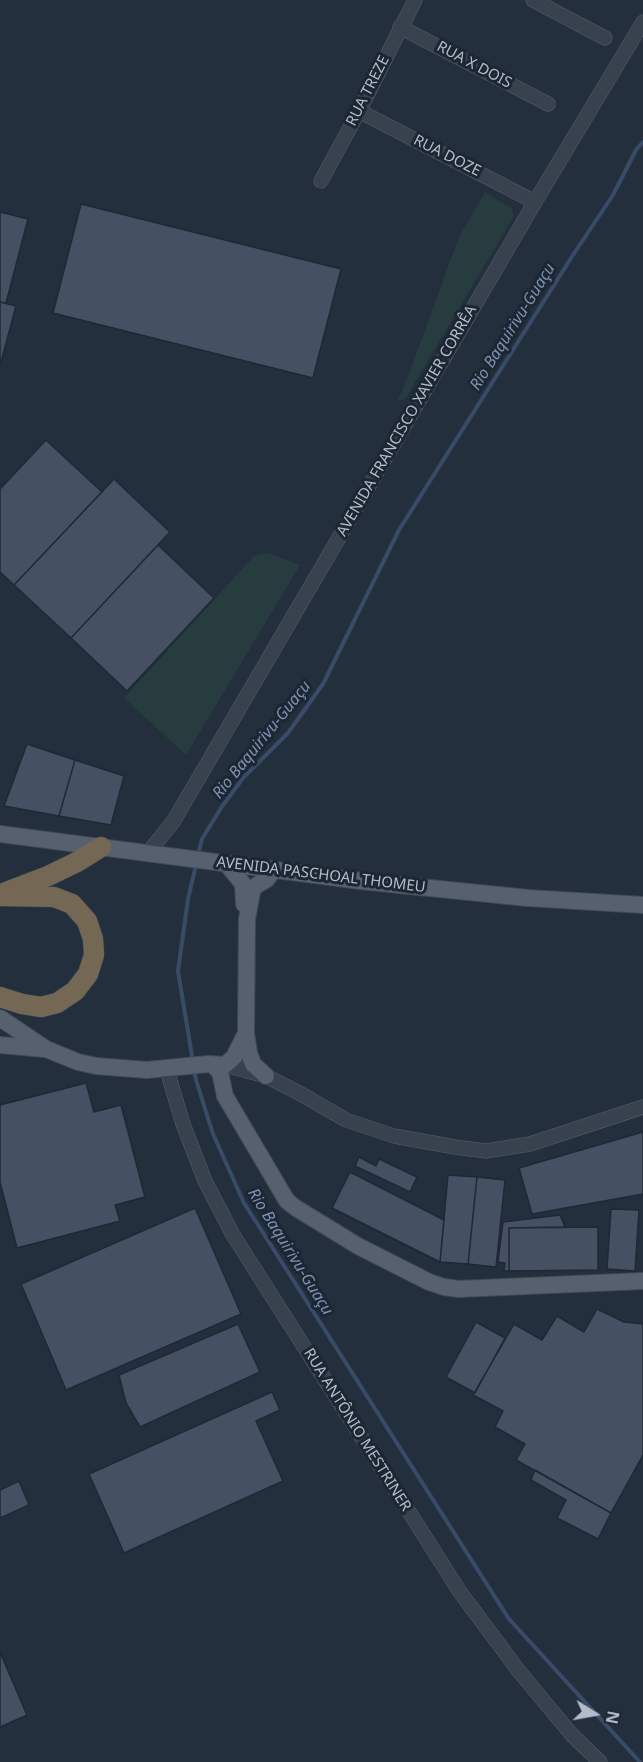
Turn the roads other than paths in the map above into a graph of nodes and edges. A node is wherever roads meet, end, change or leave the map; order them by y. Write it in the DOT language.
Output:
graph roads {
  1 [pos="415,0"];
  2 [pos="533,0"];
  3 [pos="643,22"];
  4 [pos="400,27"];
  5 [pos="605,38"];
  6 [pos="548,104"];
  7 [pos="359,111"];
  8 [pos="321,181"];
  9 [pos="535,202"];
  10 [pos="173,822"];
  11 [pos="0,834"];
  12 [pos="101,847"];
  13 [pos="147,854"];
  14 [pos="177,857"];
  15 [pos="222,862"];
  16 [pos="274,869"];
  17 [pos="0,895"];
  18 [pos="643,904"];
  19 [pos="247,919"];
  20 [pos="0,997"];
  21 [pos="0,1018"];
  22 [pos="246,1033"];
  23 [pos="0,1045"];
  24 [pos="46,1049"];
  25 [pos="215,1065"];
  26 [pos="174,1067"];
  27 [pos="266,1076"];
  28 [pos="643,1107"];
  29 [pos="643,1281"];
  30 [pos="600,1762"];
  1 -- 4 [label="street, RUA TREZE"];
  2 -- 5 [label="street"];
  3 -- 9 [label="street, AVENIDA FRANCISCO XAVIER CORRÊA"];
  4 -- 6 [label="street, RUA X DOIS"];
  4 -- 7 [label="street, RUA TREZE"];
  7 -- 8 [label="street, RUA TREZE"];
  7 -- 9 [label="street, RUA DOZE"];
  9 -- 10 [label="street, AVENIDA FRANCISCO XAVIER CORRÊA"];
  10 -- 13 [label="street, AVENIDA FRANCISCO XAVIER CORRÊA"];
  10 -- 14 [label="street, AVENIDA FRANCISCO XAVIER CORRÊA"];
  11 -- 12 [label="main road, AVENIDA PASCHOAL THOMEU"];
  12 -- 13 [label="main road, AVENIDA PASCHOAL THOMEU"];
  12 -- 17 [label="highway"];
  13 -- 14 [label="main road, AVENIDA PASCHOAL THOMEU"];
  14 -- 15 [label="main road, AVENIDA PASCHOAL THOMEU"];
  15 -- 16 [label="main road, AVENIDA PASCHOAL THOMEU"];
  15 -- 19 [label="main road"];
  16 -- 18 [label="main road, AVENIDA PASCHOAL THOMEU"];
  16 -- 19 [label="main road"];
  17 -- 20 [label="highway"];
  19 -- 22 [label="main road"];
  21 -- 24 [label="main road"];
  22 -- 25 [label="main road"];
  22 -- 27 [label="main road"];
  23 -- 24 [label="main road"];
  24 -- 26 [label="main road"];
  25 -- 26 [label="main road"];
  25 -- 27 [label="street"];
  25 -- 29 [label="main road"];
  26 -- 30 [label="street, RUA ANTÔNIO MESTRINER"];
  27 -- 28 [label="street"];
}
